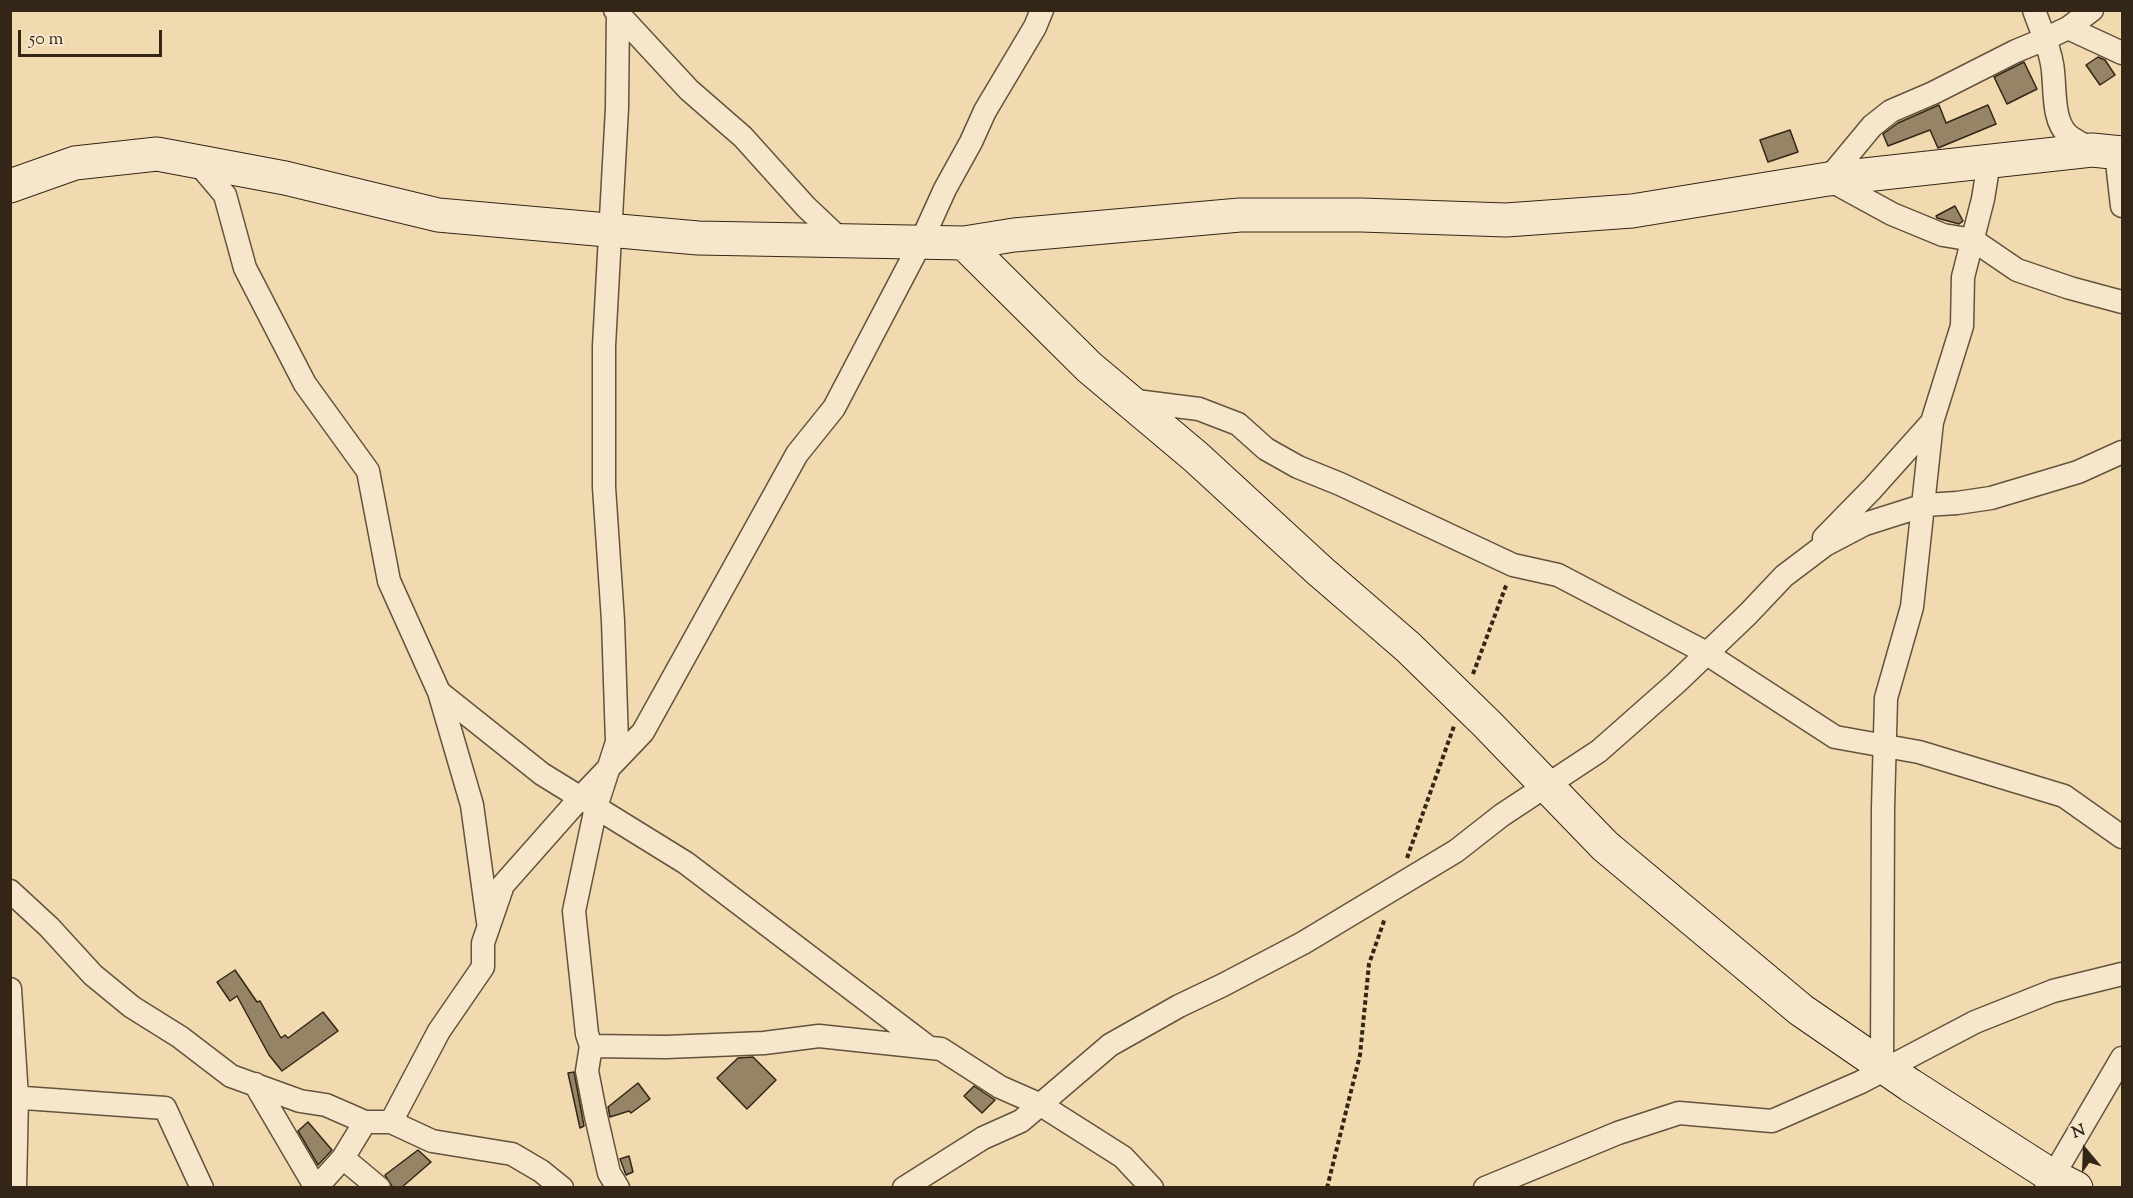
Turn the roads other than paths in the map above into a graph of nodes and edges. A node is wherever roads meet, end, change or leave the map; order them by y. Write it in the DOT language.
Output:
graph roads {
  1 [pos="1042,10"];
  2 [pos="2034,10"];
  3 [pos="2092,10"];
  4 [pos="617,12"];
  5 [pos="2068,28"];
  6 [pos="2045,39"];
  7 [pos="2122,53"];
  8 [pos="2110,152"];
  9 [pos="197,162"];
  10 [pos="1989,162"];
  11 [pos="1828,179"];
  12 [pos="10,186"];
  13 [pos="2122,206"];
  14 [pos="610,230"];
  15 [pos="841,240"];
  16 [pos="1973,240"];
  17 [pos="921,242"];
  18 [pos="964,243"];
  19 [pos="2122,302"];
  20 [pos="1128,400"];
  21 [pos="1932,422"];
  22 [pos="2122,452"];
  23 [pos="1924,505"];
  24 [pos="1794,569"];
  25 [pos="1705,654"];
  26 [pos="439,692"];
  27 [pos="1885,746"];
  28 [pos="608,769"];
  29 [pos="1547,786"];
  30 [pos="588,802"];
  31 [pos="2122,837"];
  32 [pos="10,891"];
  33 [pos="489,927"];
  34 [pos="2122,974"];
  35 [pos="10,989"];
  36 [pos="591,1047"];
  37 [pos="929,1047"];
  38 [pos="2122,1058"];
  39 [pos="1884,1067"];
  40 [pos="255,1084"];
  41 [pos="14,1097"];
  42 [pos="1041,1105"];
  43 [pos="365,1122"];
  44 [pos="391,1122"];
  45 [pos="343,1158"];
  46 [pos="2058,1184"];
  47 [pos="15,1188"];
  48 [pos="202,1188"];
  49 [pos="316,1188"];
  50 [pos="379,1188"];
  51 [pos="562,1188"];
  52 [pos="618,1188"];
  53 [pos="904,1188"];
  54 [pos="1152,1188"];
  55 [pos="1485,1188"];
  1 -- 17 [label="street"];
  2 -- 6 [label="street"];
  3 -- 5 [label="street"];
  4 -- 14 [label="street"];
  4 -- 15 [label="street"];
  5 -- 6 [label="street"];
  5 -- 7 [label="street"];
  6 -- 8 [label="street"];
  6 -- 11 [label="street"];
  8 -- 10 [label="street"];
  8 -- 13 [label="street"];
  9 -- 12 [label="street"];
  9 -- 14 [label="street"];
  9 -- 26 [label="street"];
  10 -- 11 [label="street"];
  10 -- 16 [label="street"];
  11 -- 16 [label="street"];
  11 -- 18 [label="street"];
  14 -- 15 [label="street"];
  14 -- 28 [label="street"];
  15 -- 17 [label="street"];
  16 -- 19 [label="street"];
  16 -- 21 [label="street"];
  17 -- 18 [label="street"];
  17 -- 28 [label="street"];
  18 -- 20 [label="street"];
  20 -- 25 [label="street"];
  20 -- 29 [label="street"];
  21 -- 23 [label="street"];
  21 -- 24 [label="street"];
  22 -- 23 [label="street"];
  23 -- 24 [label="street"];
  23 -- 27 [label="street"];
  24 -- 25 [label="street"];
  25 -- 27 [label="street"];
  25 -- 29 [label="street"];
  26 -- 30 [label="street"];
  26 -- 33 [label="street"];
  27 -- 31 [label="street"];
  27 -- 39 [label="street"];
  28 -- 30 [label="street"];
  29 -- 39 [label="street"];
  29 -- 42 [label="street"];
  30 -- 33 [label="street"];
  30 -- 36 [label="street"];
  30 -- 37 [label="street"];
  32 -- 40 [label="street"];
  33 -- 44 [label="street"];
  34 -- 39 [label="street"];
  35 -- 41 [label="street"];
  36 -- 37 [label="street"];
  36 -- 52 [label="street"];
  37 -- 42 [label="street"];
  38 -- 46 [label="street"];
  39 -- 46 [label="street"];
  39 -- 55 [label="street"];
  40 -- 43 [label="street"];
  40 -- 49 [label="street"];
  41 -- 47 [label="street"];
  41 -- 48 [label="street"];
  42 -- 53 [label="street"];
  42 -- 54 [label="street"];
  43 -- 44 [label="street"];
  43 -- 45 [label="street"];
  44 -- 51 [label="street"];
  45 -- 49 [label="street"];
  45 -- 50 [label="street"];
}
